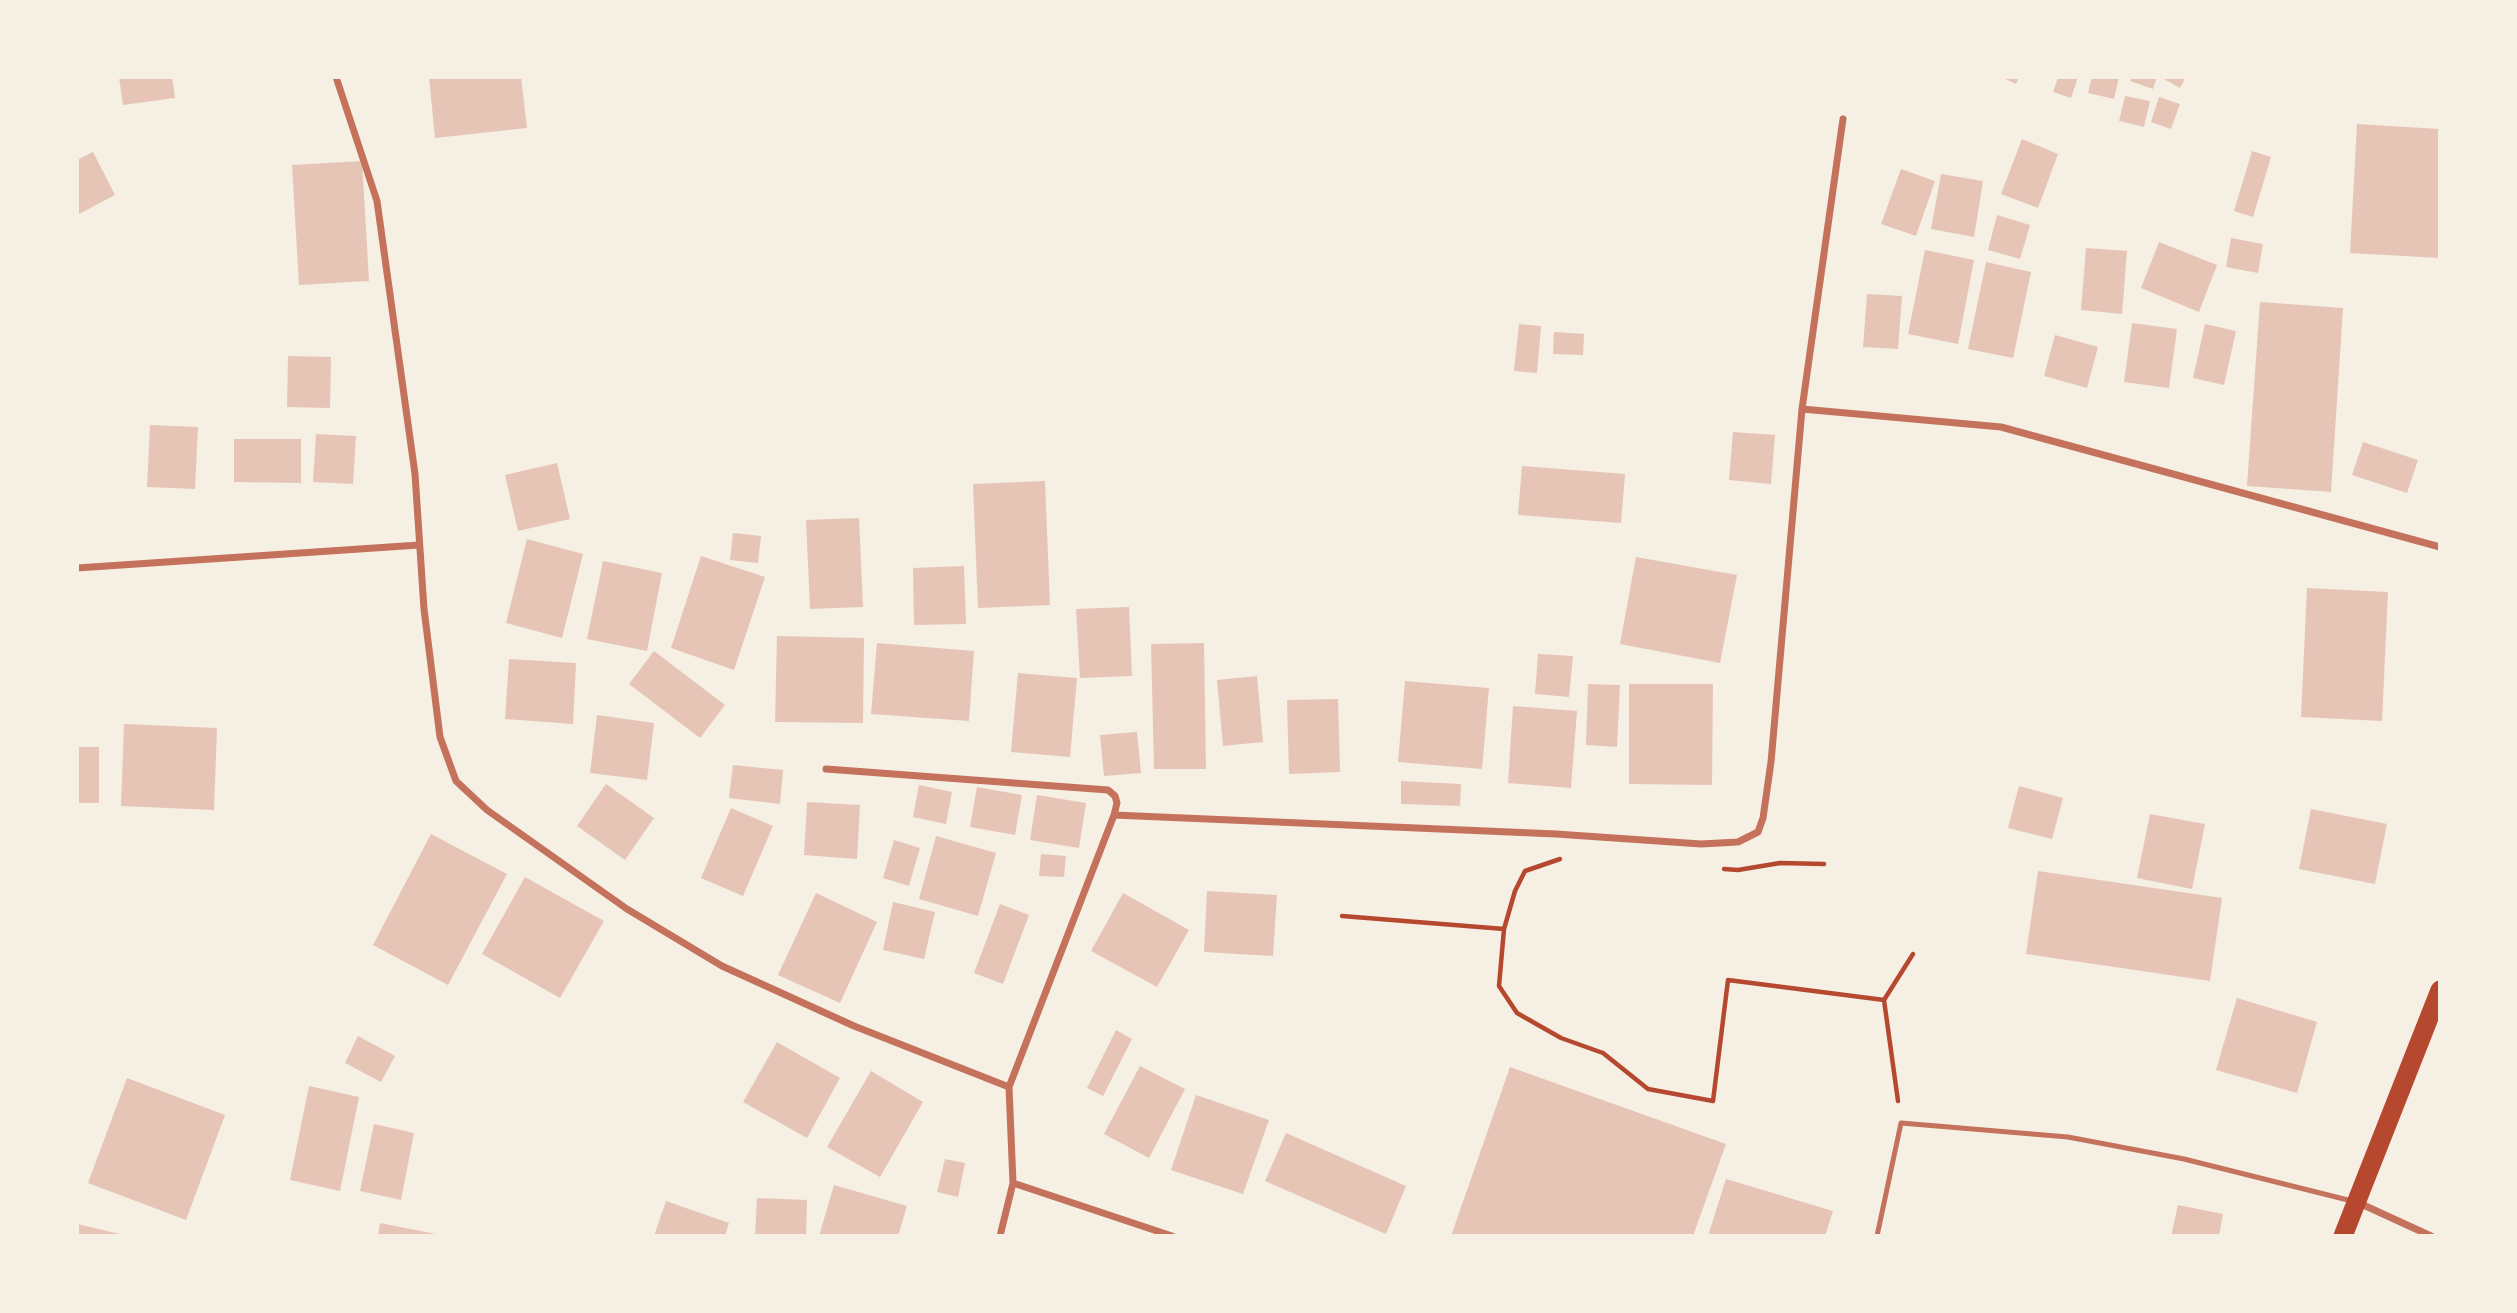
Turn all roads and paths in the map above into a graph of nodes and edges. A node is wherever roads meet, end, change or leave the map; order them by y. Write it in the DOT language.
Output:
graph roads {
  1 [pos="336,77"];
  2 [pos="1843,118"];
  3 [pos="1802,409"];
  4 [pos="419,545"];
  5 [pos="2440,547"];
  6 [pos="77,568"];
  7 [pos="826,769"];
  8 [pos="1114,815"];
  9 [pos="1563,858"];
  10 [pos="1824,864"];
  11 [pos="1711,867"];
  12 [pos="1342,916"];
  13 [pos="1504,929"];
  14 [pos="1913,954"];
  15 [pos="2440,990"];
  16 [pos="1884,1000"];
  17 [pos="1009,1087"];
  18 [pos="1901,1123"];
  19 [pos="1013,1183"];
  20 [pos="2356,1202"];
  21 [pos="1000,1236"];
  22 [pos="1172,1236"];
  23 [pos="1877,1236"];
  24 [pos="2343,1236"];
  25 [pos="2431,1236"];
  1 -- 4 [label="street"];
  2 -- 3 [label="street"];
  3 -- 5 [label="street"];
  3 -- 8 [label="street"];
  4 -- 6 [label="street"];
  4 -- 17 [label="street"];
  7 -- 8 [label="street"];
  8 -- 17 [label="street"];
  9 -- 13 [label="path"];
  10 -- 11 [label="path"];
  12 -- 13 [label="path"];
  13 -- 16 [label="path"];
  14 -- 16 [label="path"];
  15 -- 20 [label="highway"];
  16 -- 18 [label="path"];
  17 -- 19 [label="street"];
  18 -- 20 [label="lane"];
  18 -- 23 [label="lane"];
  19 -- 21 [label="street"];
  19 -- 22 [label="street"];
  20 -- 24 [label="highway"];
  20 -- 25 [label="street"];
}
